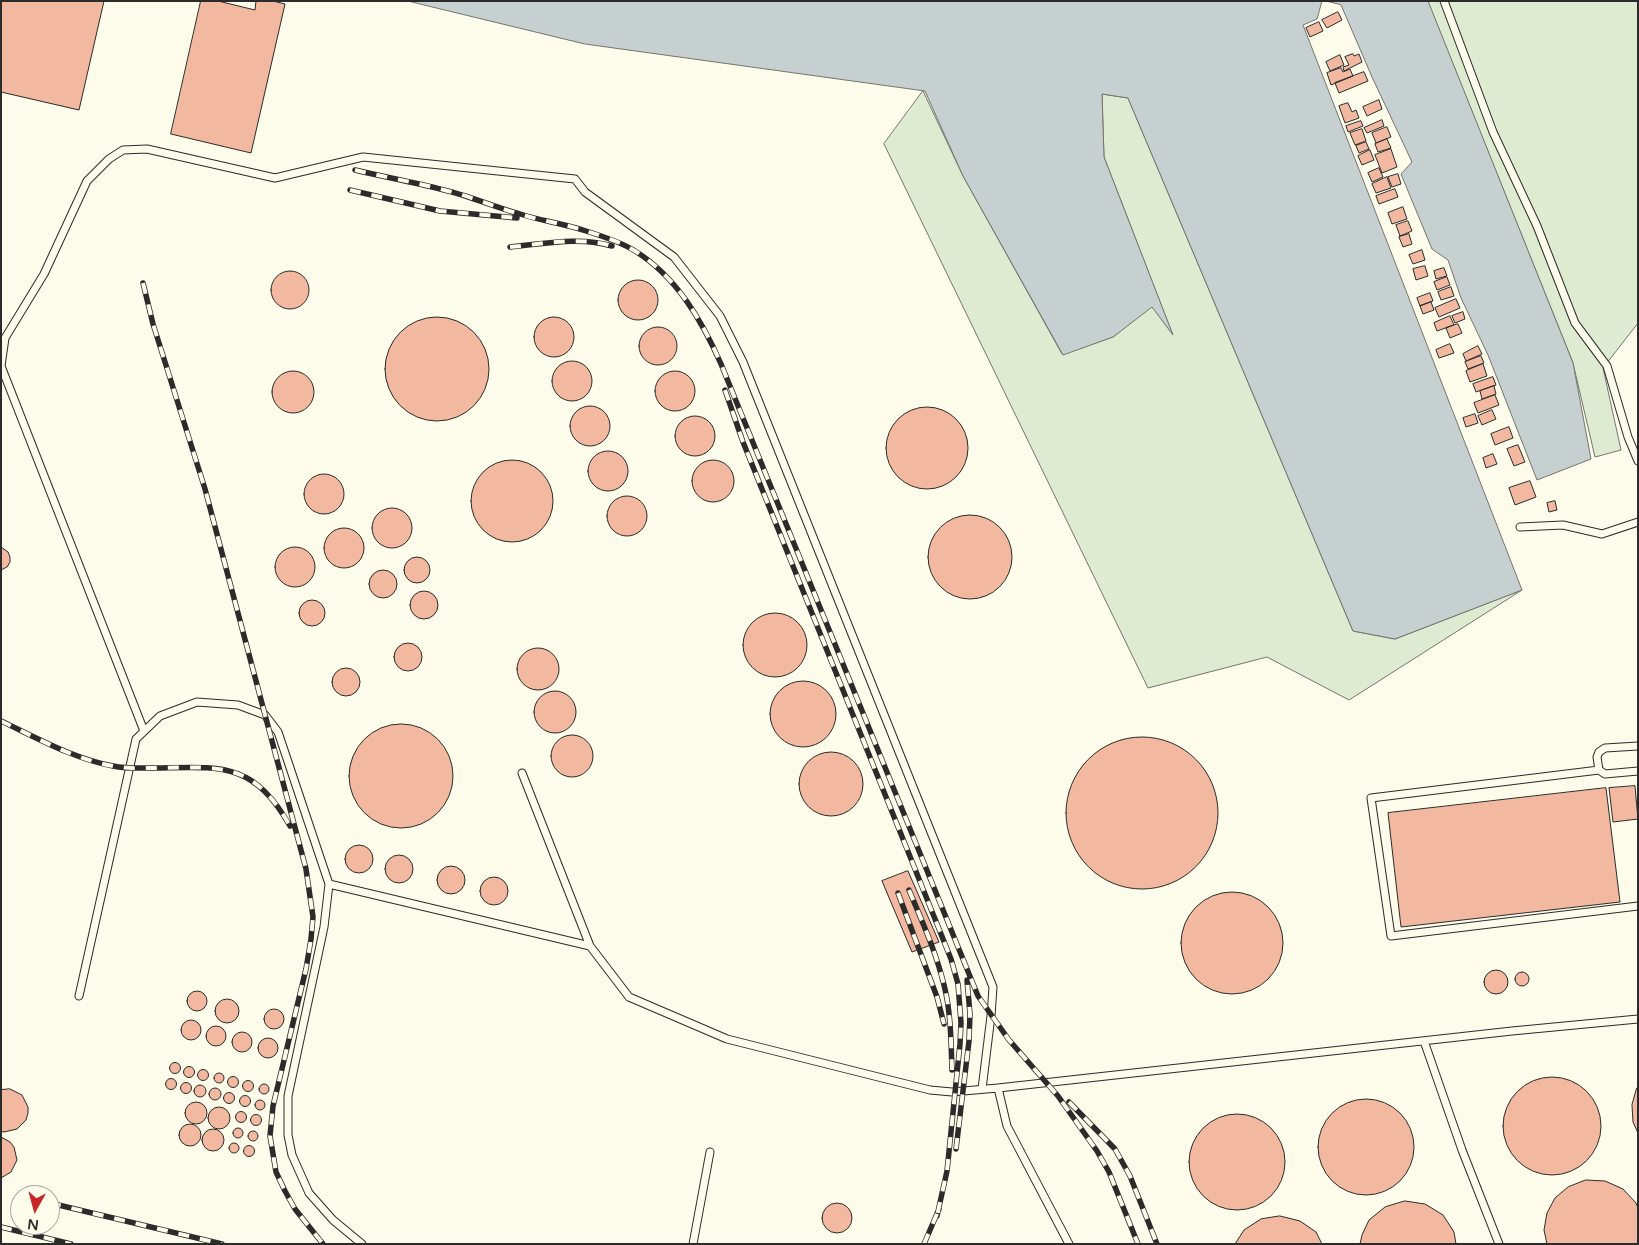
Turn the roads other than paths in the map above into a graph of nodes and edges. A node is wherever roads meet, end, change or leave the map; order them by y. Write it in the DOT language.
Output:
graph roads {
  1 [pos="1444,1"];
  2 [pos="1638,462"];
  3 [pos="1638,522"];
  4 [pos="1520,527"];
  5 [pos="144,731"];
  6 [pos="1638,746"];
  7 [pos="1600,770"];
  8 [pos="1638,771"];
  9 [pos="522,773"];
  10 [pos="329,884"];
  11 [pos="1638,906"];
  12 [pos="590,946"];
  13 [pos="79,996"];
  14 [pos="1638,1019"];
  15 [pos="1424,1041"];
  16 [pos="998,1088"];
  17 [pos="982,1089"];
  18 [pos="710,1152"];
  19 [pos="362,1244"];
  20 [pos="693,1244"];
  21 [pos="1070,1244"];
  22 [pos="1500,1244"];
  1 -- 2 [label="lane"];
  3 -- 4 [label="lane"];
  5 -- 10 [label="lane"];
  5 -- 13 [label="lane"];
  5 -- 17 [label="lane"];
  6 -- 7 [label="lane"];
  7 -- 8 [label="lane"];
  7 -- 11 [label="lane"];
  9 -- 12 [label="lane"];
  10 -- 12 [label="lane"];
  10 -- 19 [label="lane"];
  12 -- 17 [label="lane"];
  14 -- 15 [label="lane"];
  15 -- 16 [label="lane"];
  15 -- 22 [label="lane"];
  16 -- 17 [label="lane"];
  16 -- 21 [label="lane"];
  18 -- 20 [label="lane"];
}
